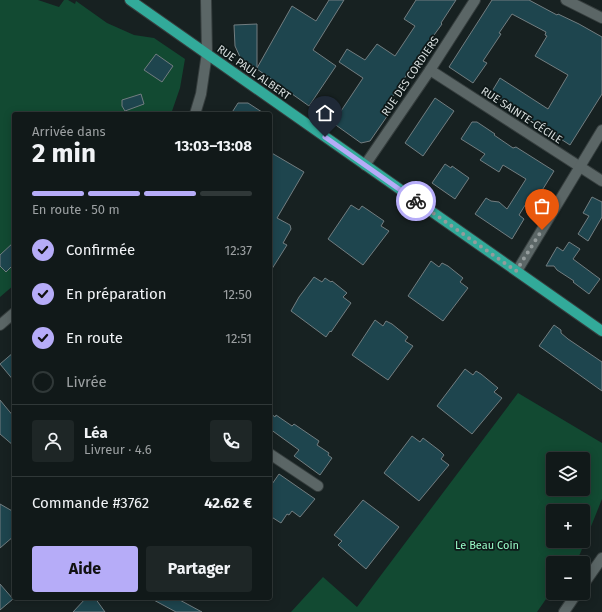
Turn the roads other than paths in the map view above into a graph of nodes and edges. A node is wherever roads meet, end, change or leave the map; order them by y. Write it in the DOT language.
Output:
graph roads {
  1 [pos="130,0"];
  2 [pos="206,0"];
  3 [pos="474,0"];
  4 [pos="566,0"];
  5 [pos="602,18"];
  6 [pos="207,54"];
  7 [pos="430,70"];
  8 [pos="196,112"];
  9 [pos="602,130"];
  10 [pos="365,165"];
  11 [pos="580,167"];
  12 [pos="602,181"];
  13 [pos="516,271"];
  14 [pos="12,316"];
  15 [pos="0,325"];
  16 [pos="602,331"];
  17 [pos="272,455"];
  18 [pos="318,486"];
  19 [pos="602,558"];
  20 [pos="590,575"];
  21 [pos="572,600"];
  22 [pos="564,612"];
  1 -- 6 [label="main road, RUE PAUL ALBERT"];
  2 -- 6 [label="street"];
  3 -- 7 [label="street, RUE DES CORDIERS"];
  4 -- 5 [label="street"];
  6 -- 8 [label="street"];
  6 -- 10 [label="main road, RUE PAUL ALBERT"];
  7 -- 10 [label="street, RUE DES CORDIERS"];
  7 -- 11 [label="street, RUE SAINTE-CÉCILE"];
  9 -- 11 [label="street"];
  10 -- 13 [label="main road, RUE PAUL ALBERT"];
  11 -- 12 [label="street, RUE SAINTE-CÉCILE"];
  11 -- 13 [label="street"];
  13 -- 16 [label="main road, RUE PAUL ALBERT"];
  14 -- 15 [label="street"];
  17 -- 18 [label="street"];
  19 -- 20 [label="street"];
  21 -- 22 [label="street"];
}
